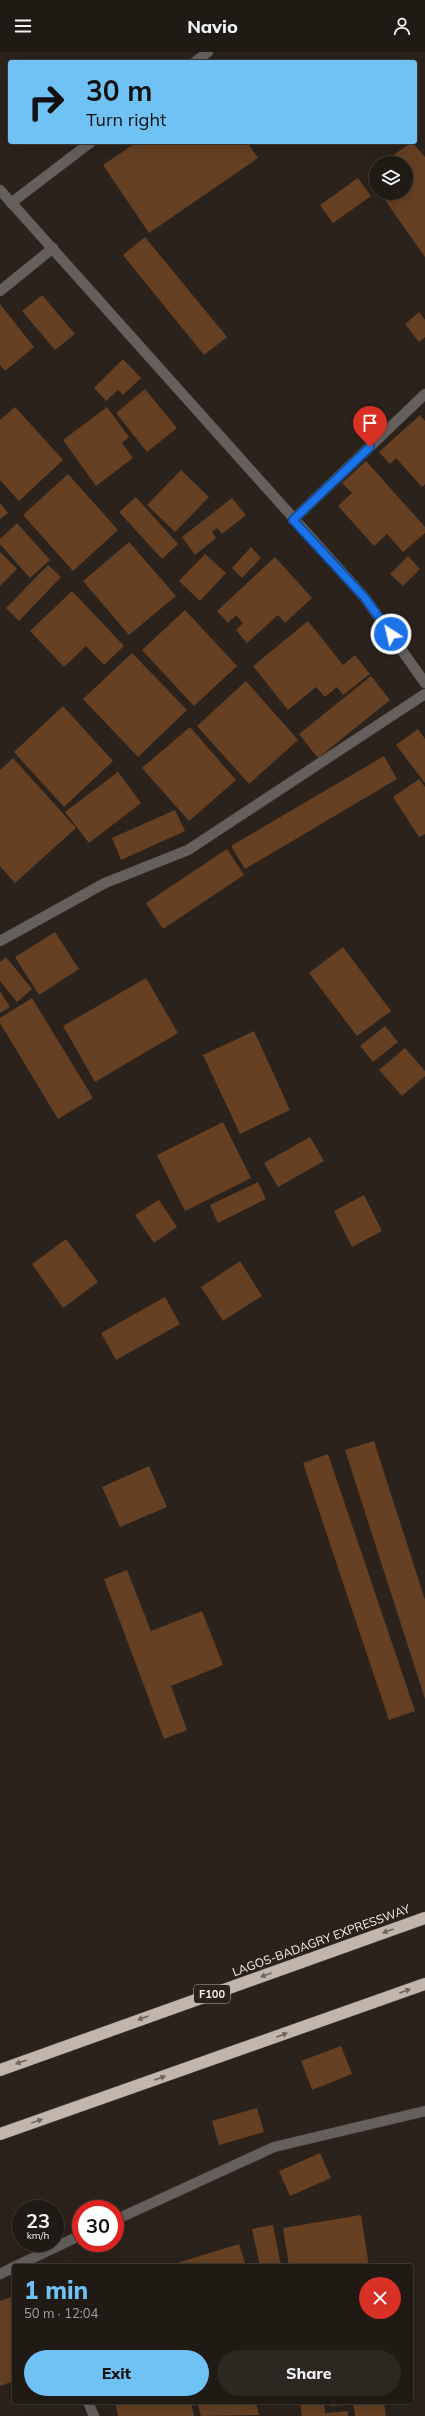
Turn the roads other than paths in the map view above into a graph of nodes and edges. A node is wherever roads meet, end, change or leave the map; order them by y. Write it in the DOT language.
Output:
graph roads {
  1 [pos="208,52"];
  2 [pos="198,60"];
  3 [pos="88,144"];
  4 [pos="0,190"];
  5 [pos="11,203"];
  6 [pos="53,248"];
  7 [pos="0,291"];
  8 [pos="425,394"];
  9 [pos="293,520"];
  10 [pos="425,683"];
  11 [pos="425,694"];
  12 [pos="0,941"];
  13 [pos="425,1918"];
  14 [pos="425,1984"];
  15 [pos="0,2070"];
  16 [pos="425,2111"];
  17 [pos="0,2134"];
  18 [pos="124,2216"];
  19 [pos="72,2240"];
  20 [pos="30,2263"];
  21 [pos="12,2268"];
  22 [pos="0,2274"];
  23 [pos="89,2404"];
  24 [pos="94,2416"];
  1 -- 2 [label="street"];
  3 -- 5 [label="street"];
  4 -- 5 [label="street"];
  5 -- 6 [label="street"];
  6 -- 7 [label="street"];
  6 -- 9 [label="street"];
  8 -- 9 [label="street"];
  9 -- 10 [label="street"];
  11 -- 12 [label="street"];
  13 -- 15 [label="highway, LAGOS-BADAGRY EXPRESSWAY / F100, one-way"];
  17 -- 14 [label="highway, one-way"];
  16 -- 18 [label="street"];
  19 -- 20 [label="street"];
  21 -- 22 [label="street"];
  23 -- 24 [label="street"];
}
